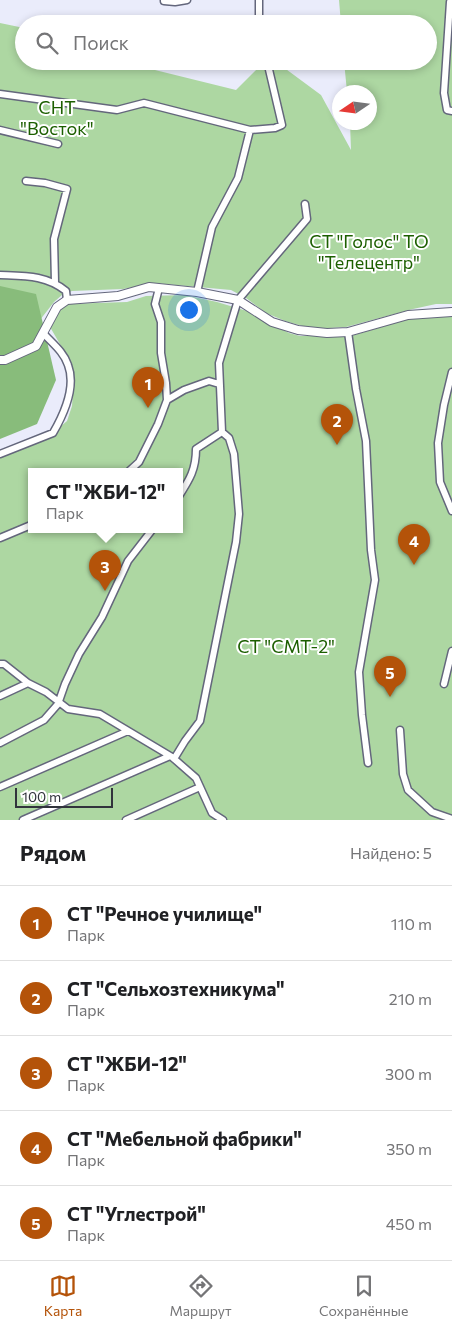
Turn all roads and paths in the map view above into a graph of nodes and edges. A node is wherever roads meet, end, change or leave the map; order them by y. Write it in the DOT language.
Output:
graph roads {
  1 [pos="164,0"];
  2 [pos="187,0"];
  3 [pos="259,0"];
  4 [pos="449,2"];
  5 [pos="259,15"];
  6 [pos="269,70"];
  7 [pos="0,94"];
  8 [pos="452,111"];
  9 [pos="0,130"];
  10 [pos="250,130"];
  11 [pos="58,144"];
  12 [pos="26,181"];
  13 [pos="305,204"];
  14 [pos="0,275"];
  15 [pos="54,282"];
  16 [pos="159,288"];
  17 [pos="197,292"];
  18 [pos="67,300"];
  19 [pos="238,300"];
  20 [pos="452,312"];
  21 [pos="348,332"];
  22 [pos="43,333"];
  23 [pos="0,360"];
  24 [pos="452,372"];
  25 [pos="219,384"];
  26 [pos="167,400"];
  27 [pos="222,432"];
  28 [pos="0,454"];
  29 [pos="132,468"];
  30 [pos="183,490"];
  31 [pos="452,511"];
  32 [pos="28,526"];
  33 [pos="150,533"];
  34 [pos="0,538"];
  35 [pos="452,651"];
  36 [pos="0,664"];
  37 [pos="28,683"];
  38 [pos="444,684"];
  39 [pos="0,696"];
  40 [pos="59,702"];
  41 [pos="400,730"];
  42 [pos="128,731"];
  43 [pos="0,742"];
  44 [pos="172,757"];
  45 [pos="368,762"];
  46 [pos="0,787"];
  47 [pos="200,787"];
  48 [pos="452,819"];
  49 [pos="23,820"];
  50 [pos="126,820"];
  51 [pos="223,820"];
  1 -- 2 [label="street"];
  3 -- 5 [label="street"];
  4 -- 8 [label="street"];
  6 -- 10 [label="street"];
  7 -- 10 [label="street"];
  9 -- 11 [label="street"];
  10 -- 17 [label="street"];
  12 -- 15 [label="street"];
  13 -- 19 [label="street"];
  14 -- 15 [label="street"];
  15 -- 18 [label="street"];
  16 -- 17 [label="street"];
  16 -- 18 [label="street"];
  16 -- 26 [label="street"];
  17 -- 19 [label="street"];
  18 -- 22 [label="street"];
  19 -- 21 [label="street"];
  19 -- 25 [label="street"];
  20 -- 21 [label="street"];
  21 -- 45 [label="street"];
  22 -- 23 [label="street"];
  22 -- 28 [label="street"];
  24 -- 31 [label="street"];
  25 -- 26 [label="street"];
  25 -- 27 [label="street"];
  26 -- 29 [label="street"];
  27 -- 30 [label="street"];
  27 -- 44 [label="street"];
  32 -- 34 [label="street"];
  33 -- 40 [label="street"];
  35 -- 38 [label="street"];
  36 -- 37 [label="street"];
  37 -- 39 [label="street"];
  37 -- 40 [label="street"];
  40 -- 42 [label="street"];
  40 -- 43 [label="street"];
  41 -- 48 [label="street"];
  42 -- 44 [label="street"];
  42 -- 46 [label="street"];
  44 -- 47 [label="street"];
  44 -- 49 [label="street"];
  47 -- 50 [label="street"];
  47 -- 51 [label="street"];
}
